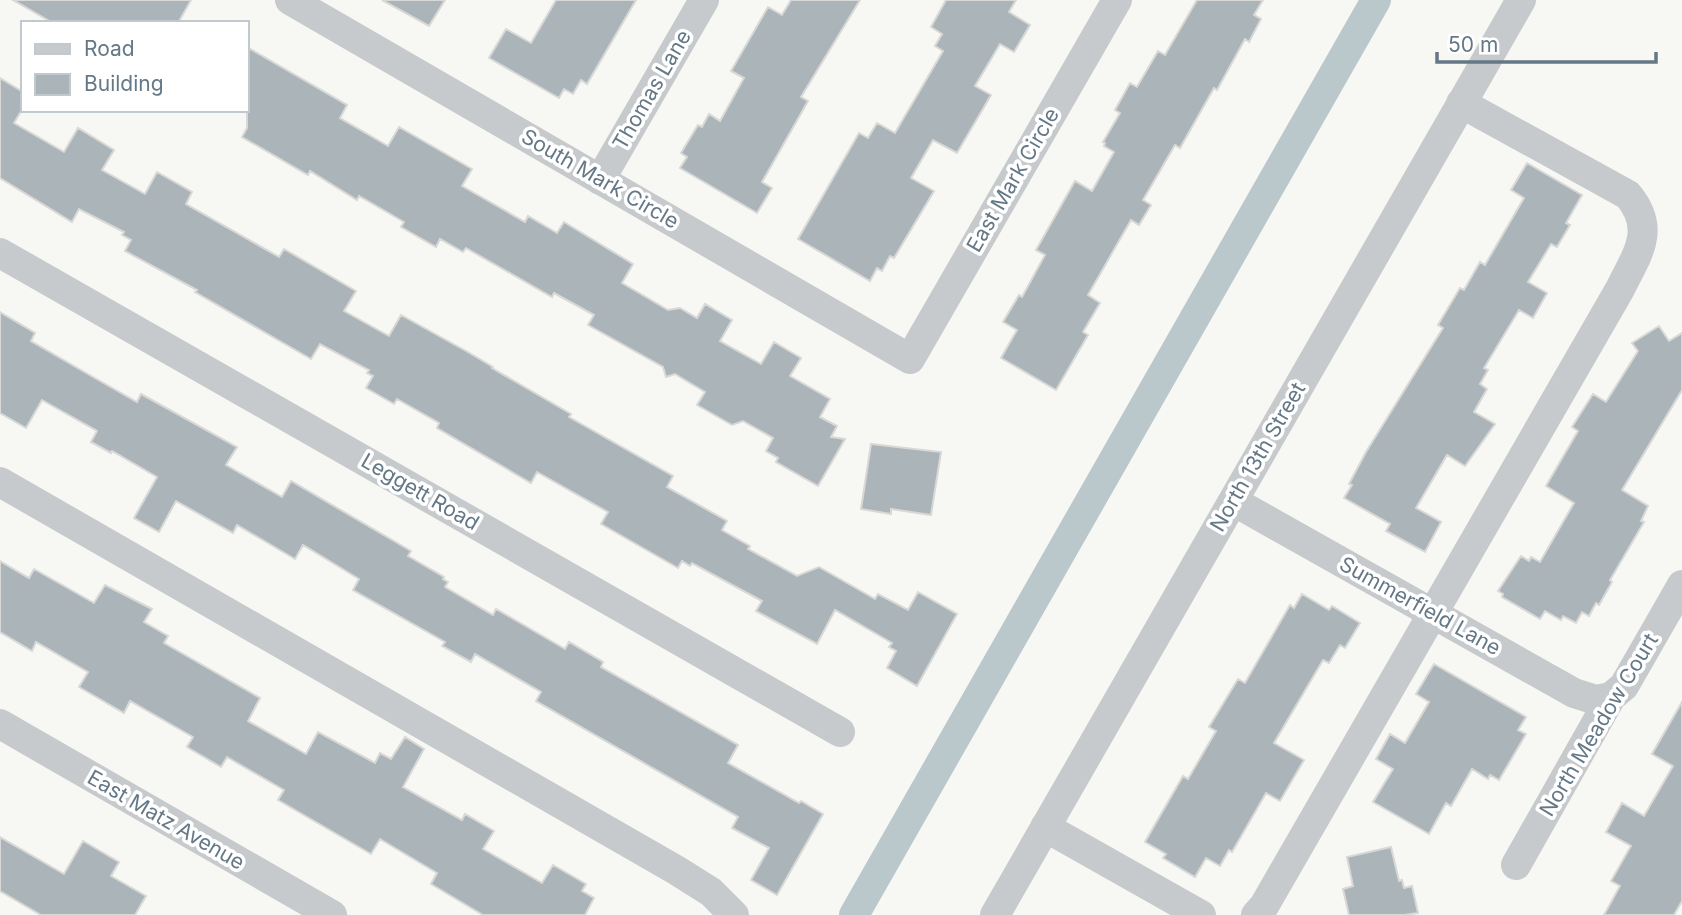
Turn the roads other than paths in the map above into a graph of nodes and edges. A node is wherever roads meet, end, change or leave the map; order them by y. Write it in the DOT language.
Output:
graph roads {
  1 [pos="704,0"];
  2 [pos="1117,0"];
  3 [pos="1521,0"];
  4 [pos="294,1"];
  5 [pos="1461,103"];
  6 [pos="600,180"];
  7 [pos="0,253"];
  8 [pos="910,359"];
  9 [pos="0,482"];
  10 [pos="1233,501"];
  11 [pos="1682,585"];
  12 [pos="1433,614"];
  13 [pos="1611,697"];
  14 [pos="0,724"];
  15 [pos="839,732"];
  16 [pos="1045,827"];
  17 [pos="1516,865"];
  18 [pos="332,915"];
  19 [pos="734,915"];
  20 [pos="995,915"];
  21 [pos="1201,915"];
  22 [pos="1256,915"];
  1 -- 6 [label="street, Thomas Lane"];
  2 -- 8 [label="street, East Mark Circle"];
  3 -- 5 [label="street, North 13th Street"];
  4 -- 6 [label="street, South Mark Circle"];
  5 -- 10 [label="street, North 13th Street"];
  5 -- 12 [label="street"];
  6 -- 8 [label="street, South Mark Circle"];
  7 -- 15 [label="street, Leggett Road"];
  9 -- 19 [label="street"];
  10 -- 12 [label="street, Summerfield Lane"];
  10 -- 16 [label="street, North 13th Street"];
  11 -- 13 [label="street, North Meadow Court"];
  12 -- 13 [label="street, Summerfield Lane"];
  12 -- 22 [label="street"];
  13 -- 17 [label="street, North Meadow Court"];
  14 -- 18 [label="street, East Matz Avenue"];
  16 -- 20 [label="street, North 13th Street"];
  16 -- 21 [label="street"];
}
